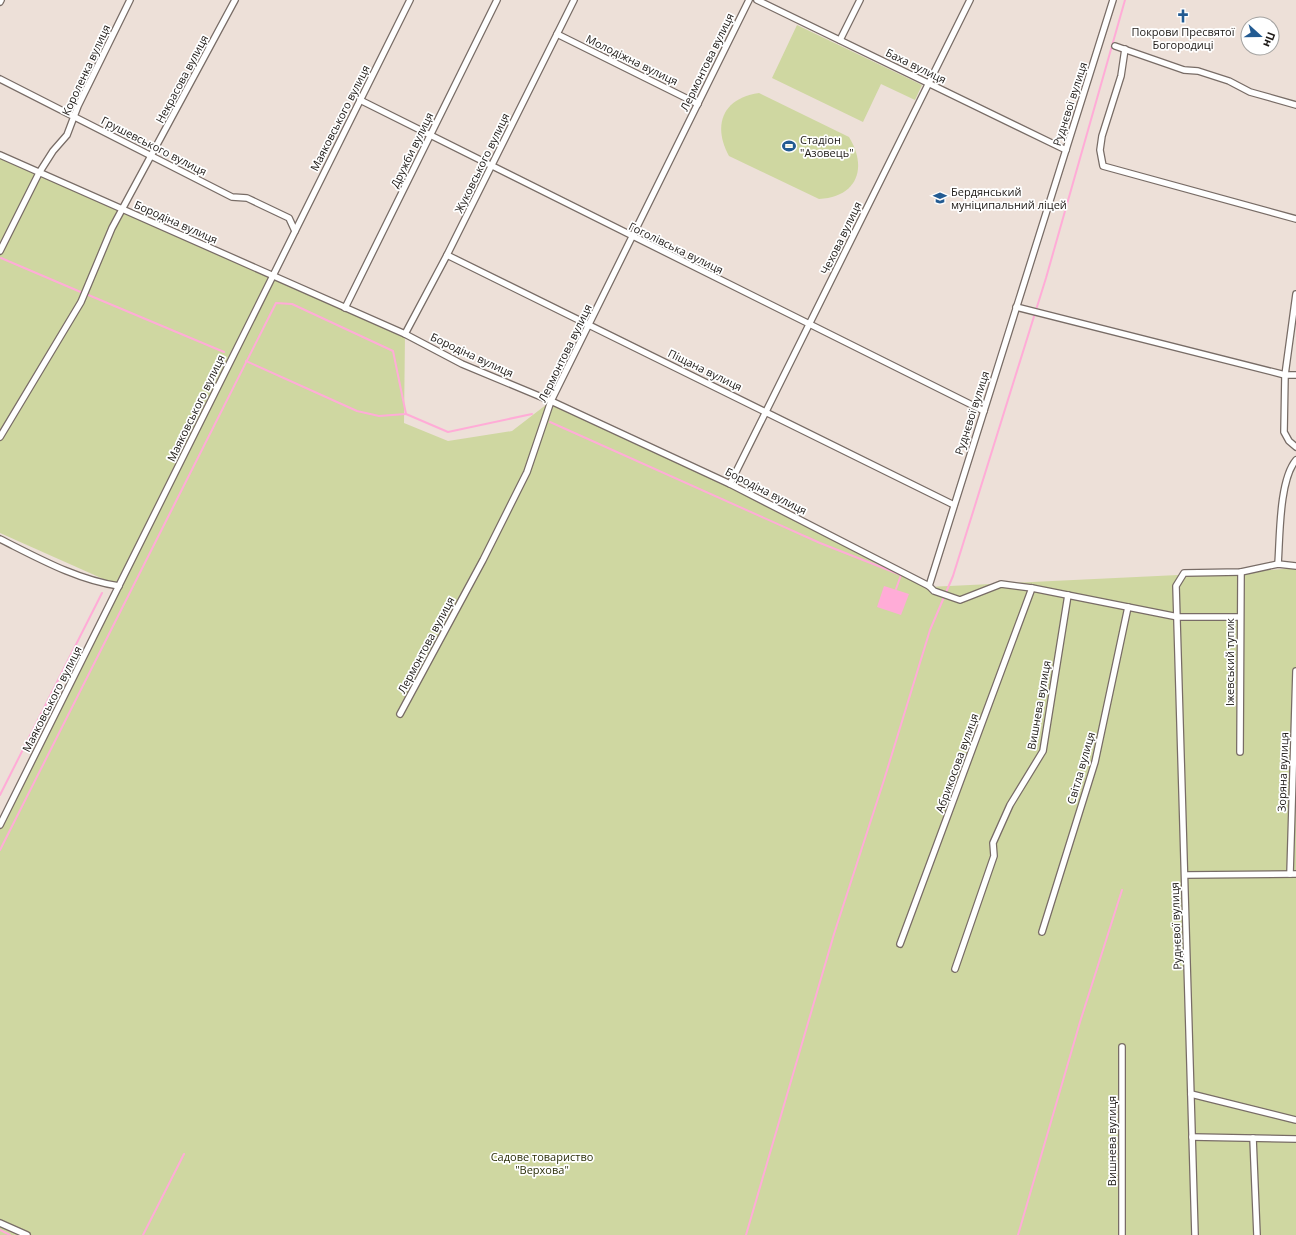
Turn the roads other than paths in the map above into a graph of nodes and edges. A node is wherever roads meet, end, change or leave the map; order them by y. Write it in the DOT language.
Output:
graph roads {
  1 [pos="130,0"];
  2 [pos="235,0"];
  3 [pos="410,0"];
  4 [pos="497,0"];
  5 [pos="574,0"];
  6 [pos="749,0"];
  7 [pos="757,0"];
  8 [pos="860,0"];
  9 [pos="970,0"];
  10 [pos="1113,0"];
  11 [pos="557,34"];
  12 [pos="840,40"];
  13 [pos="1115,46"];
  14 [pos="1125,49"];
  15 [pos="0,79"];
  16 [pos="928,83"];
  17 [pos="360,100"];
  18 [pos="698,104"];
  19 [pos="1296,104"];
  20 [pos="74,116"];
  21 [pos="430,136"];
  22 [pos="1066,150"];
  23 [pos="152,155"];
  24 [pos="0,156"];
  25 [pos="491,166"];
  26 [pos="39,173"];
  27 [pos="123,210"];
  28 [pos="1296,219"];
  29 [pos="295,231"];
  30 [pos="632,238"];
  31 [pos="0,251"];
  32 [pos="447,255"];
  33 [pos="272,276"];
  34 [pos="1296,294"];
  35 [pos="1016,307"];
  36 [pos="345,308"];
  37 [pos="589,324"];
  38 [pos="809,325"];
  39 [pos="405,334"];
  40 [pos="1285,375"];
  41 [pos="1296,375"];
  42 [pos="551,401"];
  43 [pos="984,411"];
  44 [pos="766,412"];
  45 [pos="0,437"];
  46 [pos="1296,447"];
  47 [pos="1296,460"];
  48 [pos="730,484"];
  49 [pos="954,505"];
  50 [pos="0,539"];
  51 [pos="1278,564"];
  52 [pos="1296,566"];
  53 [pos="1241,572"];
  54 [pos="119,586"];
  55 [pos="928,586"];
  56 [pos="1032,588"];
  57 [pos="1068,595"];
  58 [pos="1128,607"];
  59 [pos="1178,617"];
  60 [pos="1240,617"];
  61 [pos="1296,671"];
  62 [pos="400,714"];
  63 [pos="1240,752"];
  64 [pos="0,825"];
  65 [pos="1293,874"];
  66 [pos="1185,875"];
  67 [pos="1042,932"];
  68 [pos="900,944"];
  69 [pos="955,969"];
  70 [pos="1122,1047"];
  71 [pos="1191,1094"];
  72 [pos="1296,1120"];
  73 [pos="1192,1137"];
  74 [pos="1253,1138"];
  75 [pos="1296,1139"];
  76 [pos="0,1223"];
  77 [pos="27,1235"];
  78 [pos="1122,1235"];
  79 [pos="1195,1235"];
  80 [pos="1257,1235"];
  1 -- 20 [label="street, Короленка вулиця"];
  2 -- 23 [label="street, Некрасова вулиця"];
  3 -- 17 [label="street, Маяковського вулиця"];
  4 -- 21 [label="street, Дружби вулиця"];
  5 -- 11 [label="street, Жуковського вулиця"];
  6 -- 18 [label="street, Лермонтова вулиця"];
  7 -- 12 [label="street, Баха вулиця"];
  8 -- 12 [label="street"];
  9 -- 16 [label="street, Чехова вулиця"];
  10 -- 22 [label="street, Руднєвої вулиця"];
  11 -- 18 [label="street, Молодіжна вулиця"];
  11 -- 25 [label="street, Жуковського вулиця"];
  12 -- 16 [label="street, Баха вулиця"];
  13 -- 14 [label="street"];
  14 -- 19 [label="street"];
  14 -- 28 [label="street"];
  15 -- 20 [label="street, Грушевського вулиця"];
  16 -- 22 [label="street, Баха вулиця"];
  16 -- 38 [label="street, Чехова вулиця"];
  17 -- 21 [label="street, Гоголівська вулиця"];
  17 -- 29 [label="street, Маяковського вулиця"];
  18 -- 30 [label="street, Лермонтова вулиця"];
  20 -- 23 [label="street, Грушевського вулиця"];
  20 -- 26 [label="street, Короленка вулиця"];
  21 -- 25 [label="street, Гоголівська вулиця"];
  21 -- 36 [label="street, Дружби вулиця"];
  22 -- 35 [label="street, Руднєвої вулиця"];
  23 -- 27 [label="street, Некрасова вулиця"];
  23 -- 29 [label="street, Грушевського вулиця"];
  24 -- 26 [label="street, Бородіна вулиця"];
  25 -- 30 [label="street, Гоголівська вулиця"];
  25 -- 32 [label="street, Жуковського вулиця"];
  26 -- 27 [label="street, Бородіна вулиця"];
  26 -- 31 [label="street, Короленка вулиця"];
  27 -- 33 [label="street, Бородіна вулиця"];
  27 -- 45 [label="street, Некрасова вулиця"];
  29 -- 33 [label="street, Маяковського вулиця"];
  30 -- 37 [label="street, Лермонтова вулиця"];
  30 -- 38 [label="street, Гоголівська вулиця"];
  32 -- 37 [label="street, Піщана вулиця"];
  32 -- 39 [label="street, Жуковського вулиця"];
  33 -- 36 [label="street, Бородіна вулиця"];
  33 -- 54 [label="street, Маяковського вулиця"];
  34 -- 40 [label="street"];
  35 -- 40 [label="street"];
  35 -- 43 [label="street, Руднєвої вулиця"];
  36 -- 39 [label="street, Бородіна вулиця"];
  37 -- 42 [label="street, Лермонтова вулиця"];
  37 -- 44 [label="street, Піщана вулиця"];
  38 -- 43 [label="street, Гоголівська вулиця"];
  38 -- 44 [label="street, Чехова вулиця"];
  39 -- 42 [label="street, Бородіна вулиця"];
  40 -- 41 [label="street"];
  40 -- 46 [label="street"];
  42 -- 48 [label="street, Бородіна вулиця"];
  42 -- 62 [label="street, Лермонтова вулиця"];
  43 -- 49 [label="street, Руднєвої вулиця"];
  44 -- 48 [label="street, Чехова вулиця"];
  44 -- 49 [label="street, Піщана вулиця"];
  47 -- 51 [label="street"];
  48 -- 55 [label="street, Бородіна вулиця"];
  49 -- 55 [label="street, Руднєвої вулиця"];
  50 -- 54 [label="street"];
  51 -- 52 [label="street, Руднєвої вулиця"];
  51 -- 53 [label="street, Руднєвої вулиця"];
  53 -- 59 [label="street, Руднєвої вулиця"];
  53 -- 60 [label="street, Іжевський тупик"];
  54 -- 64 [label="street, Маяковського вулиця"];
  55 -- 56 [label="street"];
  56 -- 57 [label="street"];
  56 -- 68 [label="street, Абрикосова вулиця"];
  57 -- 58 [label="street"];
  57 -- 69 [label="street, Вишнева вулиця"];
  58 -- 59 [label="street"];
  58 -- 67 [label="street, Світла вулиця"];
  59 -- 60 [label="street"];
  59 -- 66 [label="street, Руднєвої вулиця"];
  60 -- 63 [label="street, Іжевський тупик"];
  61 -- 65 [label="street, Зоряна вулиця"];
  65 -- 66 [label="street"];
  66 -- 71 [label="street, Руднєвої вулиця"];
  70 -- 78 [label="street, Вишнева вулиця"];
  71 -- 72 [label="street"];
  71 -- 73 [label="street, Руднєвої вулиця"];
  73 -- 74 [label="street"];
  73 -- 79 [label="street, Руднєвої вулиця"];
  74 -- 75 [label="street"];
  74 -- 80 [label="street"];
  76 -- 77 [label="street"];
}
